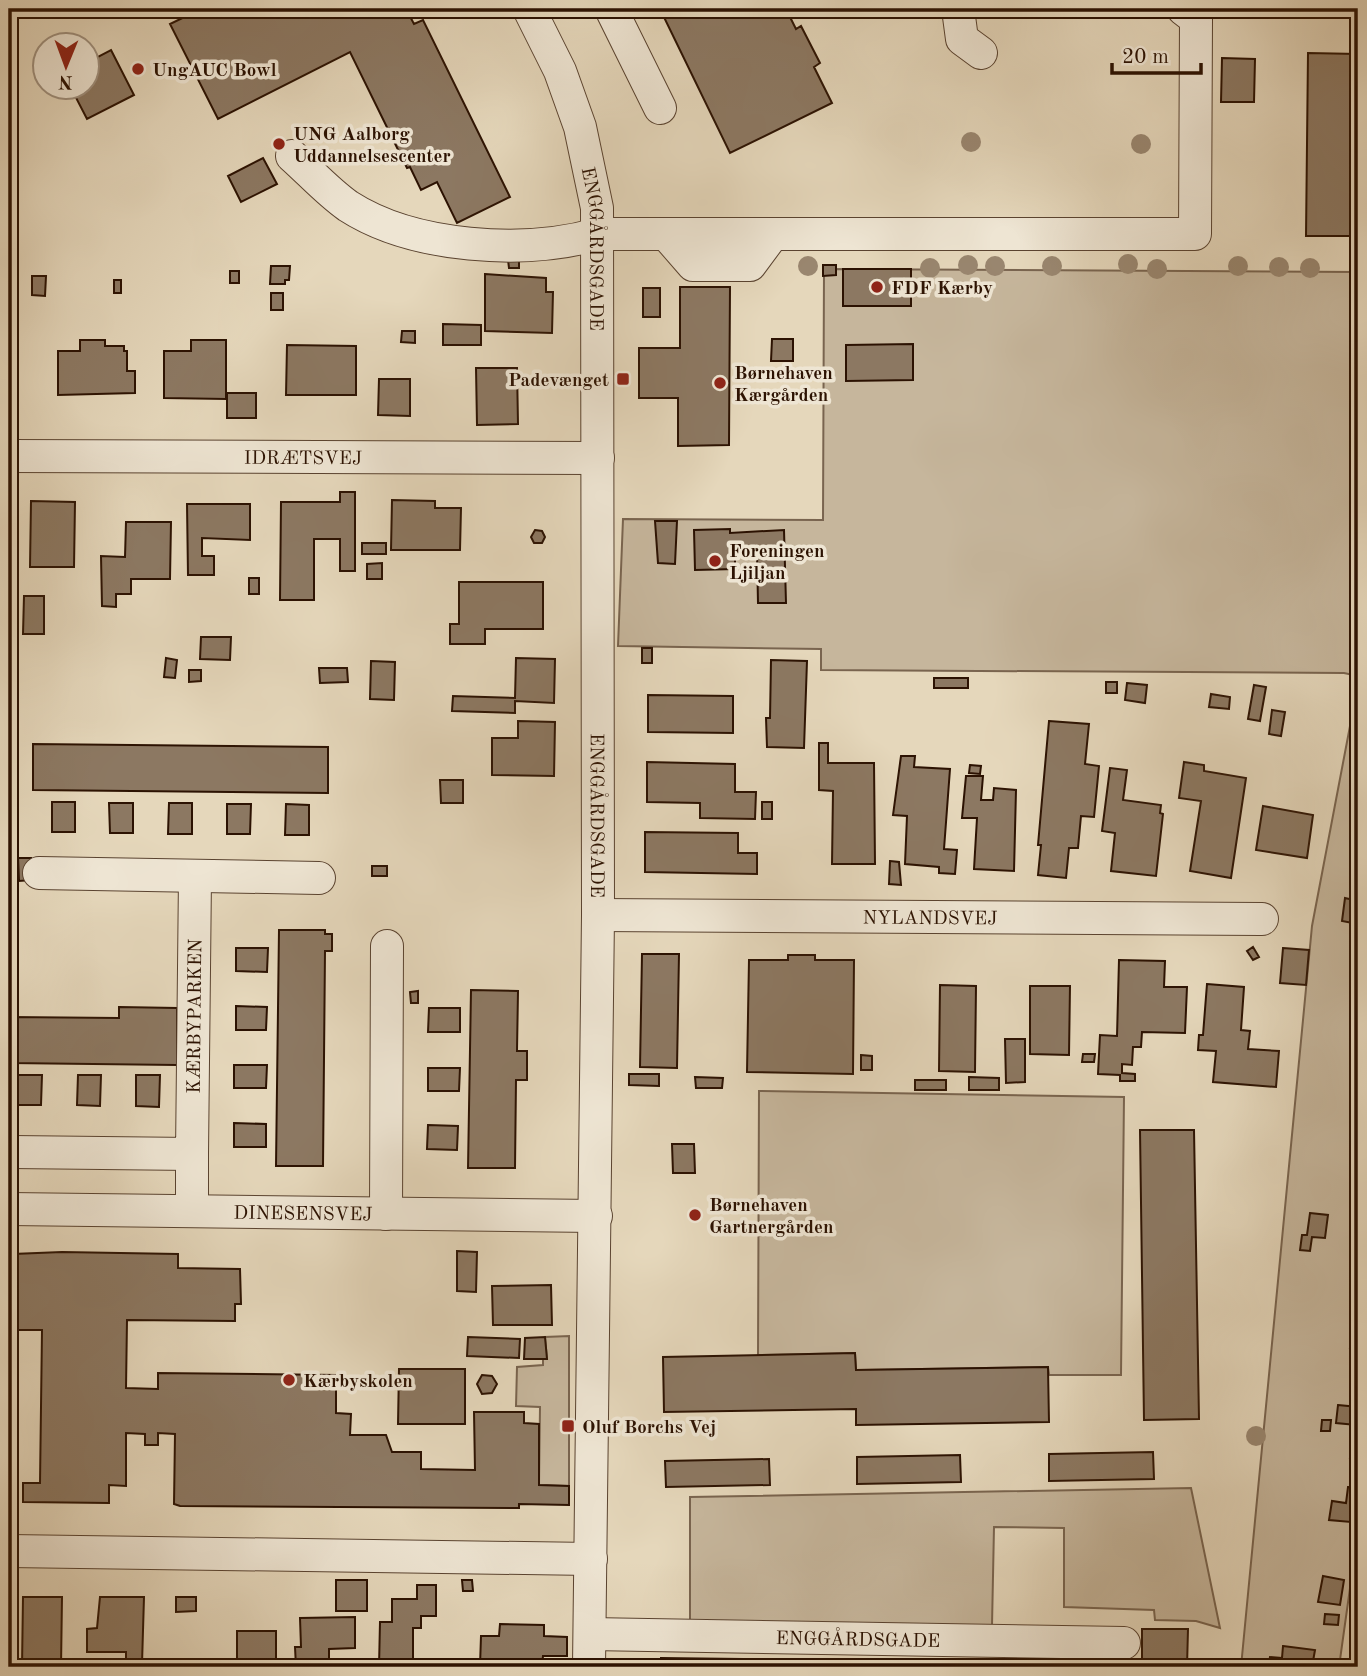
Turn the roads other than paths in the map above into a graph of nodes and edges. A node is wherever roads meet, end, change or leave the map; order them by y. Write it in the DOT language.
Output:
graph roads {
  1 [pos="529,9"];
  2 [pos="611,9"];
  3 [pos="958,9"];
  4 [pos="1197,12"];
  5 [pos="981,53"];
  6 [pos="660,108"];
  7 [pos="292,156"];
  8 [pos="598,234"];
  9 [pos="9,456"];
  10 [pos="598,458"];
  11 [pos="39,873"];
  12 [pos="195,876"];
  13 [pos="319,878"];
  14 [pos="598,915"];
  15 [pos="1262,919"];
  16 [pos="387,946"];
  17 [pos="12,1152"];
  18 [pos="192,1154"];
  19 [pos="9,1209"];
  20 [pos="192,1211"];
  21 [pos="386,1214"];
  22 [pos="596,1216"];
  23 [pos="9,1551"];
  24 [pos="592,1559"];
  25 [pos="590,1634"];
  26 [pos="1124,1643"];
  27 [pos="589,1667"];
  1 -- 8 [label="street, ENGGÅRDSGADE"];
  2 -- 6 [label="street"];
  3 -- 5 [label="street"];
  4 -- 8 [label="street"];
  7 -- 8 [label="street"];
  8 -- 10 [label="street, ENGGÅRDSGADE"];
  9 -- 10 [label="street, IDRÆTSVEJ"];
  10 -- 14 [label="street, ENGGÅRDSGADE"];
  11 -- 12 [label="street"];
  12 -- 13 [label="street"];
  12 -- 18 [label="street, KÆRBYPARKEN"];
  14 -- 15 [label="street, NYLANDSVEJ"];
  14 -- 22 [label="street, ENGGÅRDSGADE"];
  16 -- 21 [label="street"];
  17 -- 18 [label="street"];
  18 -- 20 [label="street, KÆRBYPARKEN"];
  19 -- 20 [label="street, DINESENSVEJ"];
  20 -- 21 [label="street, DINESENSVEJ"];
  21 -- 22 [label="street, DINESENSVEJ"];
  22 -- 24 [label="street, ENGGÅRDSGADE"];
  23 -- 24 [label="street"];
  24 -- 25 [label="street, ENGGÅRDSGADE"];
  25 -- 26 [label="street, ENGGÅRDSGADE"];
  25 -- 27 [label="street, ENGGÅRDSGADE"];
}
